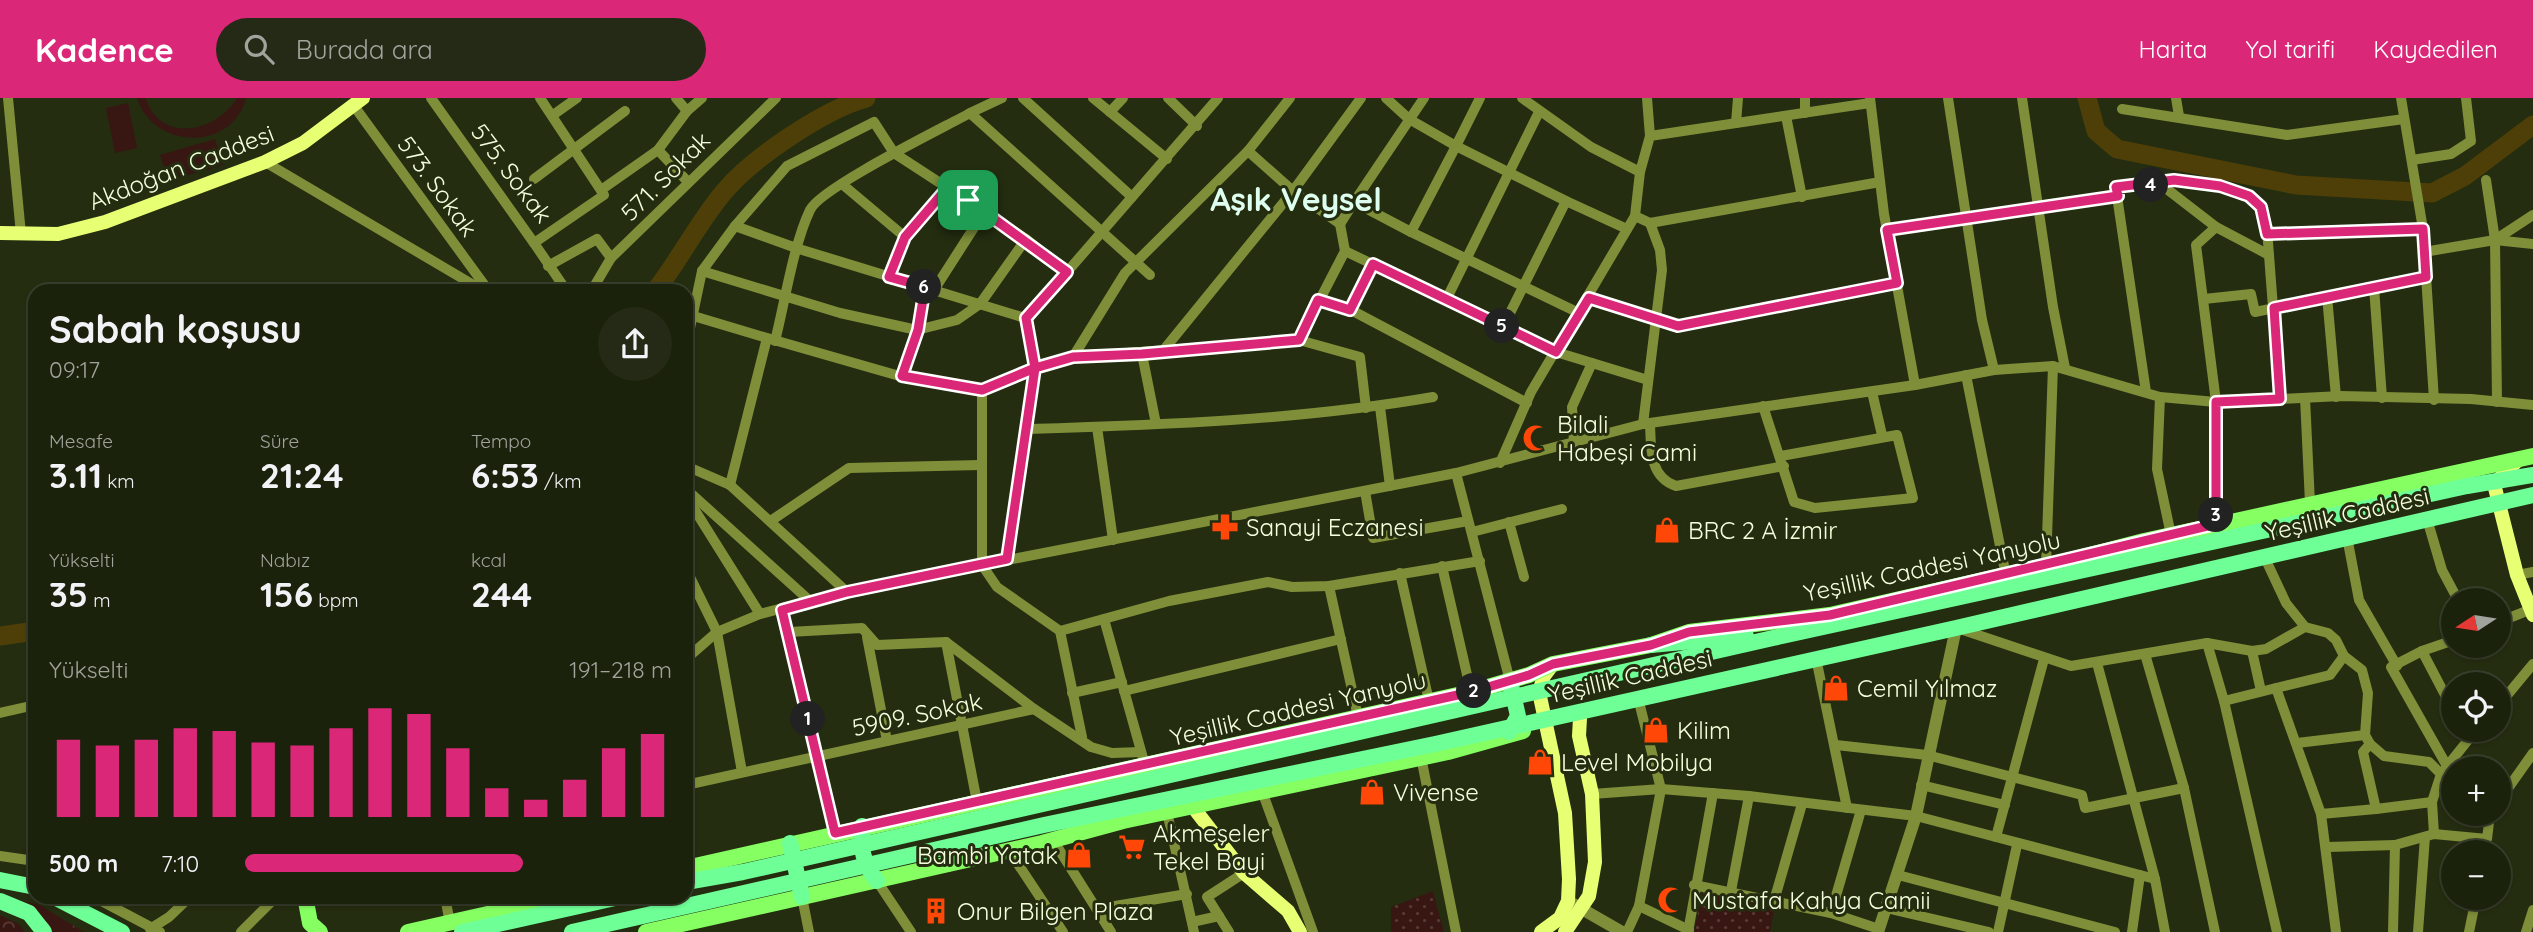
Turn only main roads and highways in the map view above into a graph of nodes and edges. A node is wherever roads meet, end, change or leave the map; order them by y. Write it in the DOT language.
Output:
graph roads {
  1 [pos="359,102"];
  2 [pos="0,233"];
  3 [pos="2526,457"];
  4 [pos="2533,475"];
  5 [pos="2494,484"];
  6 [pos="2533,495"];
  7 [pos="2497,502"];
  8 [pos="2531,613"];
  9 [pos="1773,638"];
  10 [pos="1651,645"];
  11 [pos="1553,664"];
  12 [pos="1511,689"];
  13 [pos="1539,692"];
  14 [pos="1586,713"];
  15 [pos="1545,722"];
  16 [pos="1509,731"];
  17 [pos="1193,807"];
  18 [pos="862,826"];
  19 [pos="860,844"];
  20 [pos="792,851"];
  21 [pos="865,866"];
  22 [pos="693,867"];
  23 [pos="0,880"];
  24 [pos="693,880"];
  25 [pos="877,881"];
  26 [pos="28,886"];
  27 [pos="801,889"];
  28 [pos="0,901"];
  29 [pos="68,904"];
  30 [pos="306,904"];
  31 [pos="540,904"];
  32 [pos="582,904"];
  33 [pos="456,928"];
  34 [pos="44,932"];
  35 [pos="122,932"];
  36 [pos="320,932"];
  37 [pos="408,932"];
  38 [pos="572,932"];
  39 [pos="646,932"];
  40 [pos="1300,932"];
  41 [pos="1541,932"];
  42 [pos="1564,932"];
  1 -- 2 [label="main road, Akdoğan Caddesi"];
  3 -- 5 [label="main road"];
  3 -- 10 [label="main road, Yeşillik Caddesi Yanyolu"];
  4 -- 5 [label="highway, Yeşillik Caddesi"];
  5 -- 7 [label="main road"];
  5 -- 9 [label="highway, Yeşillik Caddesi"];
  6 -- 7 [label="highway, Yeşillik Caddesi"];
  7 -- 8 [label="main road"];
  7 -- 14 [label="highway, Yeşillik Caddesi"];
  9 -- 10 [label="highway"];
  9 -- 13 [label="highway, Yeşillik Caddesi"];
  10 -- 11 [label="main road, Yeşillik Caddesi Yanyolu"];
  11 -- 12 [label="main road, Yeşillik Caddesi Yanyolu"];
  11 -- 13 [label="main road"];
  12 -- 13 [label="highway, Yeşillik Caddesi"];
  12 -- 16 [label="highway"];
  12 -- 18 [label="main road, Yeşillik Caddesi Yanyolu"];
  12 -- 19 [label="highway, Yeşillik Caddesi"];
  13 -- 15 [label="main road"];
  14 -- 15 [label="highway, Yeşillik Caddesi"];
  14 -- 42 [label="main road"];
  15 -- 16 [label="highway, Yeşillik Caddesi"];
  15 -- 41 [label="main road"];
  16 -- 17 [label="main road"];
  16 -- 21 [label="highway, Yeşillik Caddesi"];
  17 -- 25 [label="main road"];
  17 -- 40 [label="main road"];
  18 -- 19 [label="highway"];
  18 -- 20 [label="main road, Yeşillik Caddesi Yanyolu"];
  19 -- 20 [label="highway, Yeşillik Caddesi"];
  19 -- 21 [label="highway"];
  20 -- 22 [label="main road, Yeşillik Caddesi Yanyolu"];
  20 -- 24 [label="highway, Yeşillik Caddesi"];
  20 -- 27 [label="highway"];
  21 -- 25 [label="highway"];
  21 -- 27 [label="highway, Yeşillik Caddesi"];
  23 -- 26 [label="highway"];
  25 -- 27 [label="main road"];
  27 -- 38 [label="highway, Yeşillik Caddesi"];
  27 -- 39 [label="main road"];
  28 -- 34 [label="highway"];
  29 -- 35 [label="highway"];
  30 -- 36 [label="main road"];
  31 -- 33 [label="main road"];
  32 -- 33 [label="highway"];
  33 -- 37 [label="main road"];
}
